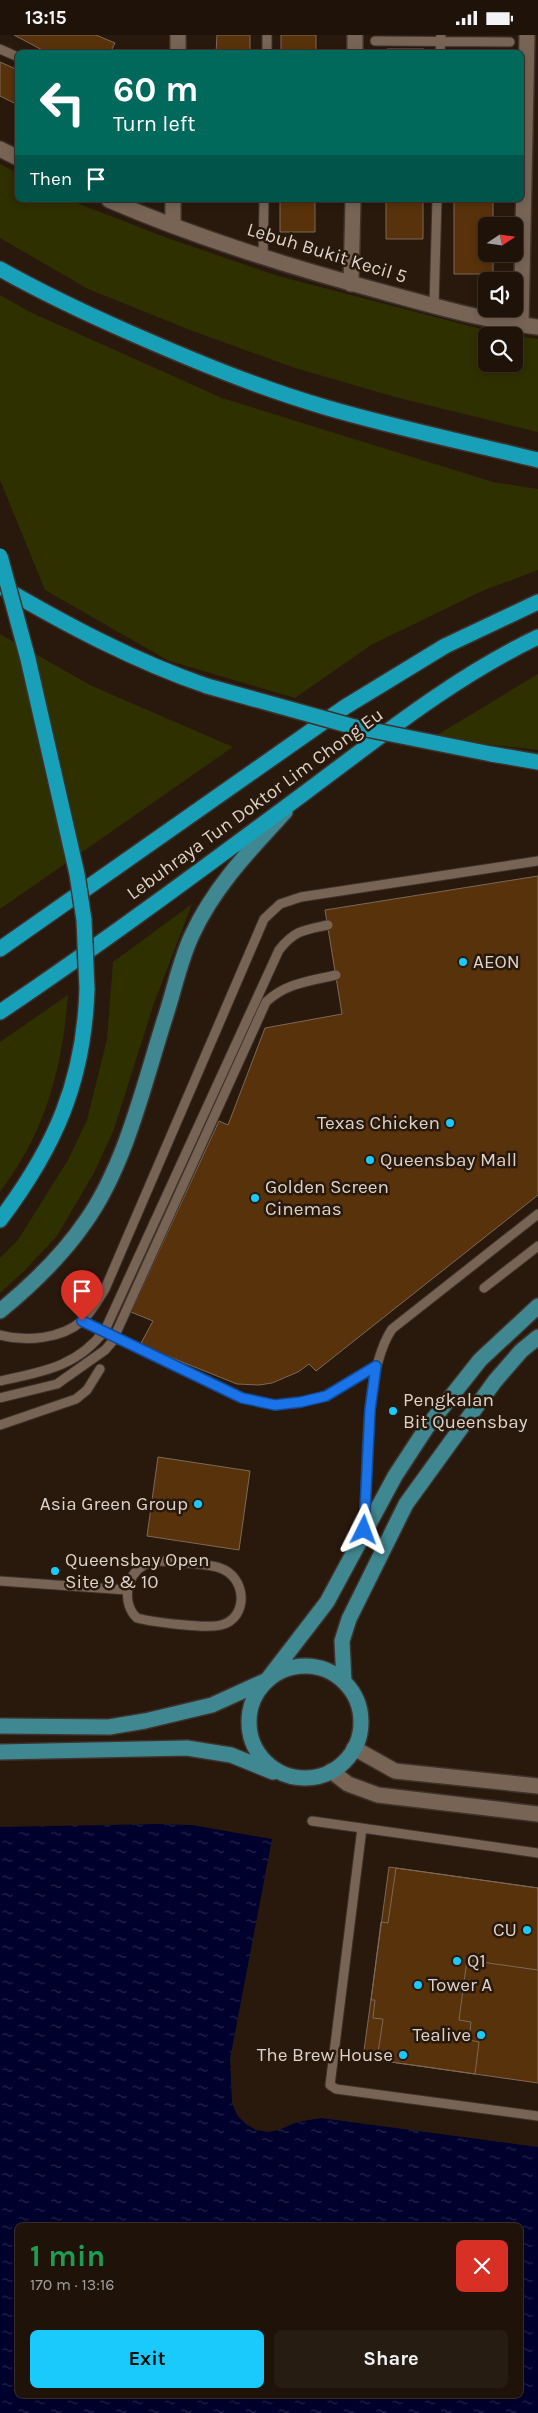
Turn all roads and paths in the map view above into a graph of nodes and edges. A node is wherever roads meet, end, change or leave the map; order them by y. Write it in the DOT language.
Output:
graph roads {
  1 [pos="178,35"];
  2 [pos="267,35"];
  3 [pos="355,35"];
  4 [pos="527,35"];
  5 [pos="441,38"];
  6 [pos="375,41"];
  7 [pos="510,41"];
  8 [pos="0,49"];
  9 [pos="178,50"];
  10 [pos="267,50"];
  11 [pos="355,50"];
  12 [pos="15,56"];
  13 [pos="0,149"];
  14 [pos="15,156"];
  15 [pos="524,180"];
  16 [pos="114,202"];
  17 [pos="174,202"];
  18 [pos="264,202"];
  19 [pos="352,202"];
  20 [pos="437,202"];
  21 [pos="524,202"];
  22 [pos="173,225"];
  23 [pos="263,257"];
  24 [pos="0,269"];
  25 [pos="351,284"];
  26 [pos="434,306"];
  27 [pos="521,325"];
  28 [pos="538,327"];
  29 [pos="538,460"];
  30 [pos="0,555"];
  31 [pos="0,586"];
  32 [pos="538,602"];
  33 [pos="538,637"];
  34 [pos="538,762"];
  35 [pos="298,798"];
  36 [pos="538,861"];
  37 [pos="328,925"];
  38 [pos="0,949"];
  39 [pos="336,975"];
  40 [pos="0,1012"];
  41 [pos="538,1214"];
  42 [pos="0,1220"];
  43 [pos="538,1246"];
  44 [pos="538,1256"];
  45 [pos="522,1258"];
  46 [pos="484,1288"];
  47 [pos="538,1306"];
  48 [pos="0,1311"];
  49 [pos="82,1321"];
  50 [pos="0,1335"];
  51 [pos="538,1337"];
  52 [pos="376,1366"];
  53 [pos="100,1369"];
  54 [pos="0,1381"];
  55 [pos="0,1398"];
  56 [pos="0,1425"];
  57 [pos="364,1530"];
  58 [pos="0,1581"];
  59 [pos="127,1590"];
  60 [pos="267,1680"];
  61 [pos="344,1682"];
  62 [pos="0,1726"];
  63 [pos="354,1748"];
  64 [pos="0,1751"];
  65 [pos="331,1771"];
  66 [pos="289,1775"];
  67 [pos="538,1786"];
  68 [pos="538,1813"];
  69 [pos="312,1821"];
  70 [pos="362,1828"];
  71 [pos="538,1853"];
  72 [pos="538,2116"];
  1 -- 9 [label="street"];
  2 -- 10 [label="lane"];
  3 -- 11 [label="street"];
  4 -- 15 [label="street"];
  5 -- 6 [label="lane"];
  5 -- 7 [label="lane"];
  8 -- 12 [label="lane"];
  13 -- 14 [label="street"];
  16 -- 22 [label="street, Lebuh Bukit Kecil 5"];
  17 -- 22 [label="street"];
  18 -- 23 [label="lane"];
  19 -- 25 [label="street"];
  20 -- 26 [label="lane"];
  21 -- 27 [label="street"];
  22 -- 23 [label="street, Lebuh Bukit Kecil 5"];
  23 -- 25 [label="street, Lebuh Bukit Kecil 5"];
  24 -- 29 [label="highway"];
  25 -- 26 [label="street, Lebuh Bukit Kecil 5"];
  26 -- 27 [label="street, Lebuh Bukit Kecil 5"];
  27 -- 28 [label="street, Lebuh Bukit Kecil 5"];
  30 -- 42 [label="highway, bridge"];
  31 -- 34 [label="highway, bridge"];
  32 -- 38 [label="highway, Lebuhraya Tun Doktor Lim Chong Eu"];
  33 -- 35 [label="highway, Lebuhraya Tun Doktor Lim Chong Eu"];
  35 -- 40 [label="highway, Lebuhraya Tun Doktor Lim Chong Eu"];
  35 -- 48 [label="main road"];
  36 -- 49 [label="lane"];
  37 -- 54 [label="lane, bridge"];
  39 -- 55 [label="lane, bridge"];
  41 -- 52 [label="lane"];
  43 -- 45 [label="lane"];
  44 -- 45 [label="lane"];
  45 -- 46 [label="lane"];
  47 -- 57 [label="main road"];
  49 -- 50 [label="lane"];
  49 -- 52 [label="lane"];
  51 -- 61 [label="main road"];
  52 -- 57 [label="lane"];
  53 -- 56 [label="lane"];
  57 -- 60 [label="main road"];
  58 -- 59 [label="lane"];
  59 -- 59 [label="lane"];
  60 -- 61 [label="main road"];
  60 -- 62 [label="main road"];
  60 -- 66 [label="main road"];
  61 -- 63 [label="main road"];
  63 -- 65 [label="main road"];
  63 -- 67 [label="street"];
  64 -- 66 [label="main road"];
  65 -- 66 [label="main road"];
  65 -- 68 [label="street"];
  69 -- 70 [label="lane"];
  70 -- 71 [label="lane"];
  70 -- 72 [label="lane"];
}
